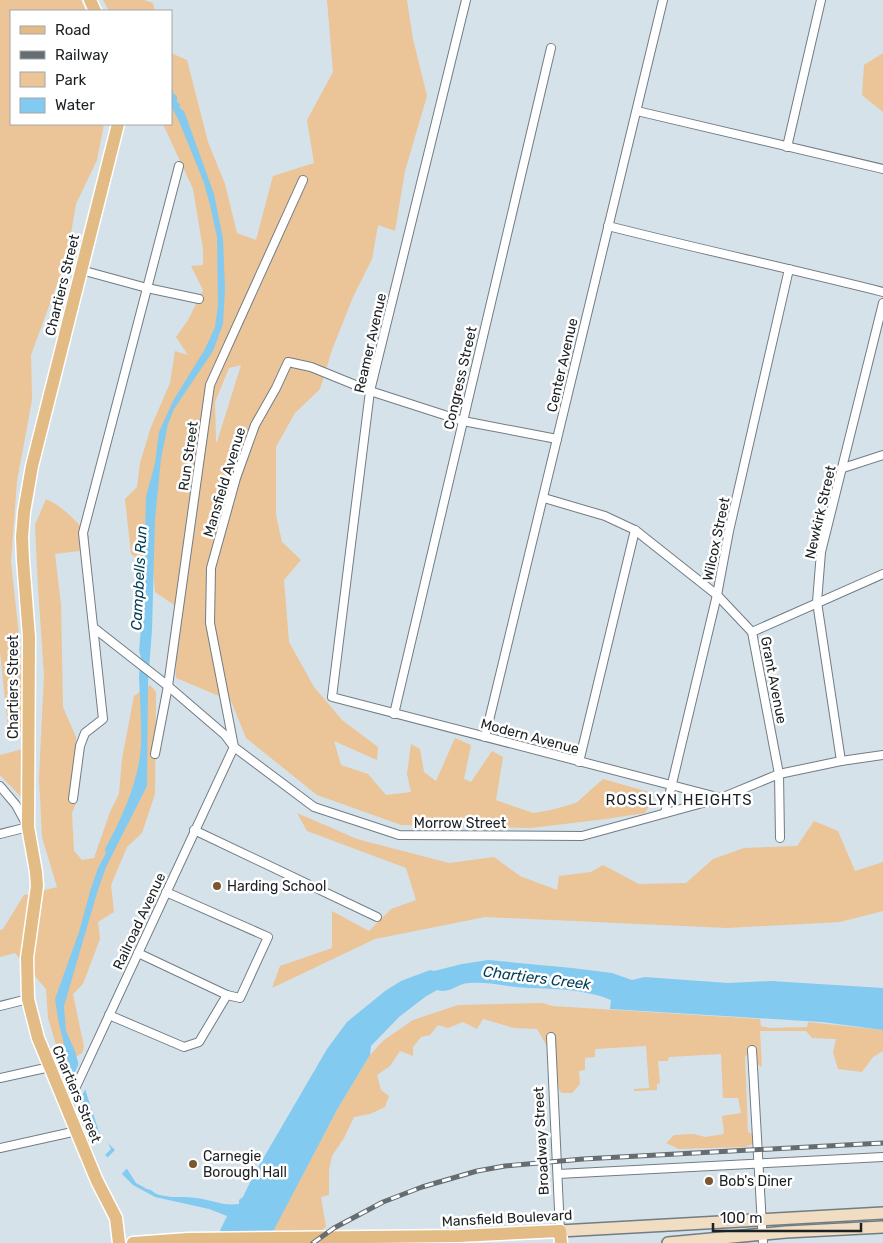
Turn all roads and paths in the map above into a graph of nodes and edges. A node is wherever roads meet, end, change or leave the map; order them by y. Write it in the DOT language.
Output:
graph roads {
  1 [pos="466,0"];
  2 [pos="663,0"];
  3 [pos="821,0"];
  4 [pos="551,48"];
  5 [pos="637,110"];
  6 [pos="118,125"];
  7 [pos="786,147"];
  8 [pos="179,166"];
  9 [pos="883,169"];
  10 [pos="303,180"];
  11 [pos="608,226"];
  12 [pos="789,269"];
  13 [pos="81,270"];
  14 [pos="147,288"];
  15 [pos="883,292"];
  16 [pos="199,299"];
  17 [pos="883,302"];
  18 [pos="370,391"];
  19 [pos="463,421"];
  20 [pos="557,439"];
  21 [pos="883,455"];
  22 [pos="843,468"];
  23 [pos="544,498"];
  24 [pos="636,530"];
  25 [pos="883,574"];
  26 [pos="717,594"];
  27 [pos="817,602"];
  28 [pos="94,628"];
  29 [pos="752,632"];
  30 [pos="168,686"];
  31 [pos="332,698"];
  32 [pos="394,714"];
  33 [pos="485,737"];
  34 [pos="234,747"];
  35 [pos="155,754"];
  36 [pos="883,755"];
  37 [pos="841,761"];
  38 [pos="579,762"];
  39 [pos="779,774"];
  40 [pos="0,786"];
  41 [pos="671,786"];
  42 [pos="721,798"];
  43 [pos="73,799"];
  44 [pos="665,813"];
  45 [pos="28,827"];
  46 [pos="194,830"];
  47 [pos="0,834"];
  48 [pos="780,838"];
  49 [pos="166,892"];
  50 [pos="377,917"];
  51 [pos="138,953"];
  52 [pos="227,995"];
  53 [pos="28,999"];
  54 [pos="0,1006"];
  55 [pos="109,1015"];
  56 [pos="551,1038"];
  57 [pos="752,1050"];
  58 [pos="50,1067"];
  59 [pos="0,1078"];
  60 [pos="67,1106"];
  61 [pos="77,1131"];
  62 [pos="0,1148"];
  63 [pos="883,1157"];
  64 [pos="759,1164"];
  65 [pos="558,1174"];
  66 [pos="883,1213"];
  67 [pos="761,1220"];
  68 [pos="883,1227"];
  69 [pos="560,1237"];
  70 [pos="762,1238"];
  71 [pos="344,1241"];
  72 [pos="119,1243"];
  73 [pos="133,1243"];
  74 [pos="668,1243"];
  1 -- 18 [label="street, Reamer Avenue"];
  2 -- 5 [label="street, Center Avenue"];
  3 -- 7 [label="street"];
  4 -- 19 [label="street, Congress Street"];
  5 -- 7 [label="street"];
  5 -- 11 [label="street, Center Avenue"];
  6 -- 13 [label="main road, Chartiers Street"];
  7 -- 9 [label="street"];
  8 -- 14 [label="street"];
  10 -- 30 [label="street, Run Street"];
  11 -- 12 [label="street"];
  11 -- 20 [label="street, Center Avenue"];
  12 -- 15 [label="street"];
  12 -- 26 [label="street, Wilcox Street"];
  13 -- 14 [label="street"];
  13 -- 45 [label="main road, Chartiers Street"];
  14 -- 16 [label="street"];
  14 -- 28 [label="street"];
  17 -- 22 [label="street, Newkirk Street"];
  18 -- 19 [label="street, Mansfield Avenue"];
  18 -- 31 [label="street, Reamer Avenue"];
  18 -- 34 [label="street, Mansfield Avenue"];
  19 -- 20 [label="street, Mansfield Avenue"];
  19 -- 32 [label="street, Congress Street"];
  20 -- 23 [label="street, Center Avenue"];
  21 -- 22 [label="street"];
  22 -- 27 [label="street, Newkirk Street"];
  23 -- 24 [label="street, Grant Avenue"];
  23 -- 33 [label="street, Center Avenue"];
  24 -- 26 [label="street, Grant Avenue"];
  24 -- 38 [label="street"];
  25 -- 27 [label="street"];
  26 -- 29 [label="street, Grant Avenue"];
  26 -- 41 [label="street, Wilcox Street"];
  27 -- 29 [label="street"];
  27 -- 37 [label="street, Newkirk Street"];
  28 -- 30 [label="street, Morrow Street"];
  28 -- 43 [label="street"];
  29 -- 39 [label="street, Grant Avenue"];
  30 -- 34 [label="street, Morrow Street"];
  30 -- 35 [label="street, Run Street"];
  31 -- 32 [label="street, Modern Avenue"];
  32 -- 33 [label="street, Modern Avenue"];
  33 -- 38 [label="street, Modern Avenue"];
  34 -- 44 [label="street, Morrow Street"];
  34 -- 46 [label="street, Railroad Avenue"];
  36 -- 37 [label="street, Morrow Street"];
  37 -- 39 [label="street, Morrow Street"];
  38 -- 41 [label="street, Modern Avenue"];
  39 -- 42 [label="street, Morrow Street"];
  39 -- 48 [label="street, Grant Avenue"];
  40 -- 45 [label="street"];
  41 -- 42 [label="street, Modern Avenue"];
  41 -- 44 [label="street, Wilcox Street"];
  42 -- 44 [label="street, Morrow Street"];
  45 -- 47 [label="street"];
  45 -- 53 [label="main road, Chartiers Street"];
  46 -- 49 [label="street, Railroad Avenue"];
  46 -- 50 [label="street"];
  49 -- 51 [label="street, Railroad Avenue"];
  49 -- 52 [label="street"];
  51 -- 52 [label="street"];
  51 -- 55 [label="street, Railroad Avenue"];
  52 -- 55 [label="street"];
  53 -- 54 [label="street"];
  53 -- 58 [label="main road, Chartiers Street"];
  55 -- 60 [label="street, Railroad Avenue"];
  56 -- 65 [label="street, Broadway Street"];
  57 -- 64 [label="street"];
  58 -- 59 [label="street"];
  58 -- 60 [label="main road, Chartiers Street"];
  60 -- 61 [label="main road, Chartiers Street"];
  61 -- 62 [label="street"];
  61 -- 72 [label="main road, Chartiers Street"];
  63 -- 64 [label="street"];
  64 -- 65 [label="street"];
  64 -- 67 [label="street"];
  65 -- 69 [label="street, Broadway Street"];
  66 -- 67 [label="main road, Mansfield Boulevard"];
  67 -- 69 [label="main road, Mansfield Boulevard"];
  67 -- 70 [label="street"];
  68 -- 70 [label="main road"];
  69 -- 71 [label="main road, Mansfield Boulevard"];
  70 -- 74 [label="main road"];
  71 -- 73 [label="main road, Mansfield Boulevard"];
}
